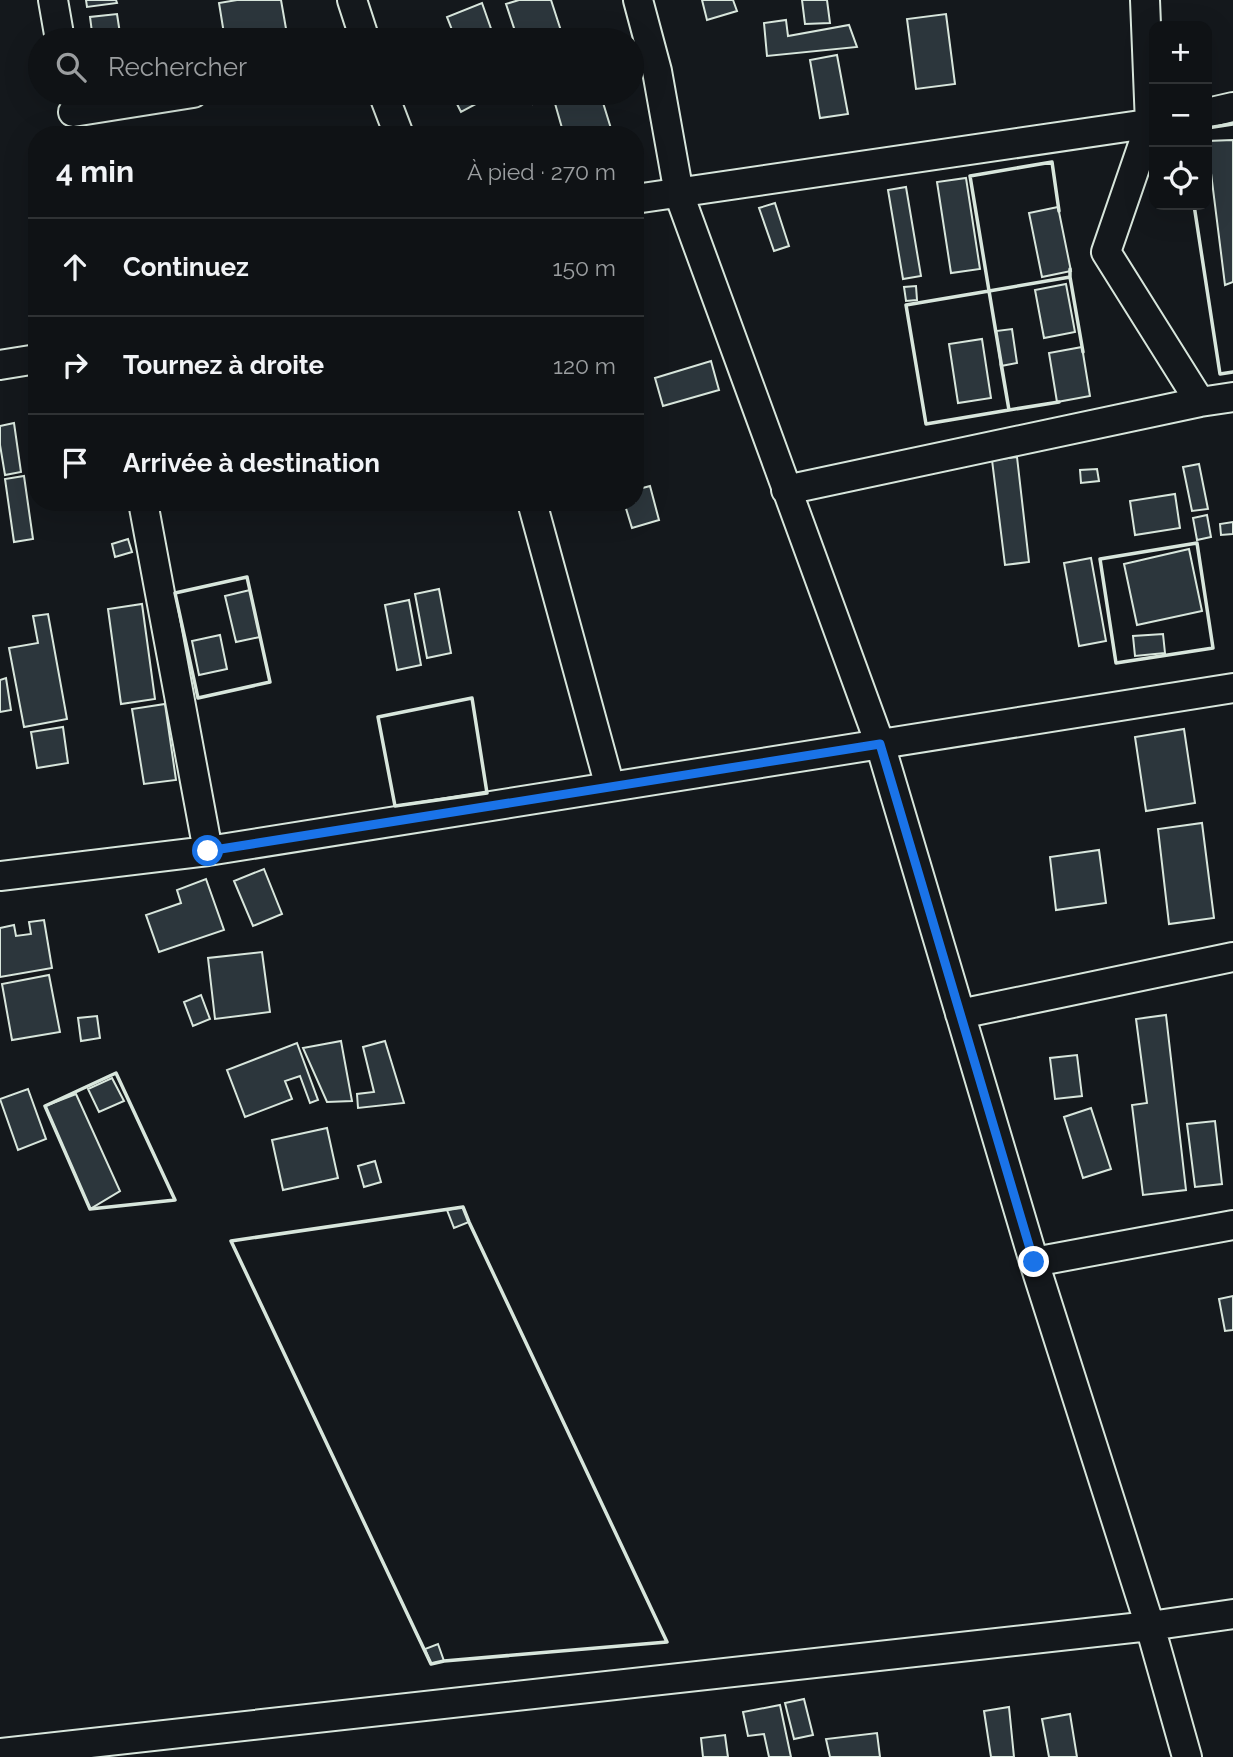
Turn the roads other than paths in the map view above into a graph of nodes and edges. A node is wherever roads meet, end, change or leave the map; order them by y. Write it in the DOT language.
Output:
graph roads {
  1 [pos="53,0"];
  2 [pos="352,0"];
  3 [pos="638,0"];
  4 [pos="1145,0"];
  5 [pos="58,28"];
  6 [pos="361,28"];
  7 [pos="1150,84"];
  8 [pos="121,105"];
  9 [pos="388,105"];
  10 [pos="1233,107"];
  11 [pos="1212,112"];
  12 [pos="73,113"];
  13 [pos="1149,124"];
  14 [pos="396,126"];
  15 [pos="1149,132"];
  16 [pos="679,194"];
  17 [pos="644,198"];
  18 [pos="28,360"];
  19 [pos="0,365"];
  20 [pos="1233,397"];
  21 [pos="1200,402"];
  22 [pos="786,490"];
  23 [pos="145,511"];
  24 [pos="535,511"];
  25 [pos="1233,688"];
  26 [pos="880,744"];
  27 [pos="610,788"];
  28 [pos="208,851"];
  29 [pos="0,876"];
  30 [pos="1233,957"];
  31 [pos="960,1014"];
  32 [pos="1233,1225"];
  33 [pos="1034,1262"];
  34 [pos="1233,1614"];
  35 [pos="1150,1626"];
  36 [pos="202,1745"];
  37 [pos="0,1753"];
  38 [pos="1187,1757"];
  1 -- 5 [label="street"];
  2 -- 6 [label="street"];
  3 -- 16 [label="street"];
  4 -- 7 [label="street"];
  8 -- 12 [label="street"];
  9 -- 14 [label="street"];
  10 -- 11 [label="street"];
  13 -- 16 [label="street"];
  15 -- 21 [label="street"];
  16 -- 17 [label="street"];
  16 -- 22 [label="street"];
  18 -- 19 [label="street"];
  20 -- 21 [label="street"];
  21 -- 22 [label="street"];
  22 -- 26 [label="street"];
  23 -- 28 [label="street"];
  24 -- 27 [label="street"];
  25 -- 26 [label="street"];
  26 -- 27 [label="street"];
  26 -- 31 [label="street"];
  27 -- 28 [label="street"];
  28 -- 29 [label="street"];
  30 -- 31 [label="street"];
  31 -- 33 [label="street"];
  32 -- 33 [label="street"];
  33 -- 35 [label="street"];
  34 -- 35 [label="street"];
  35 -- 36 [label="street"];
  35 -- 38 [label="street"];
  36 -- 37 [label="street"];
}
